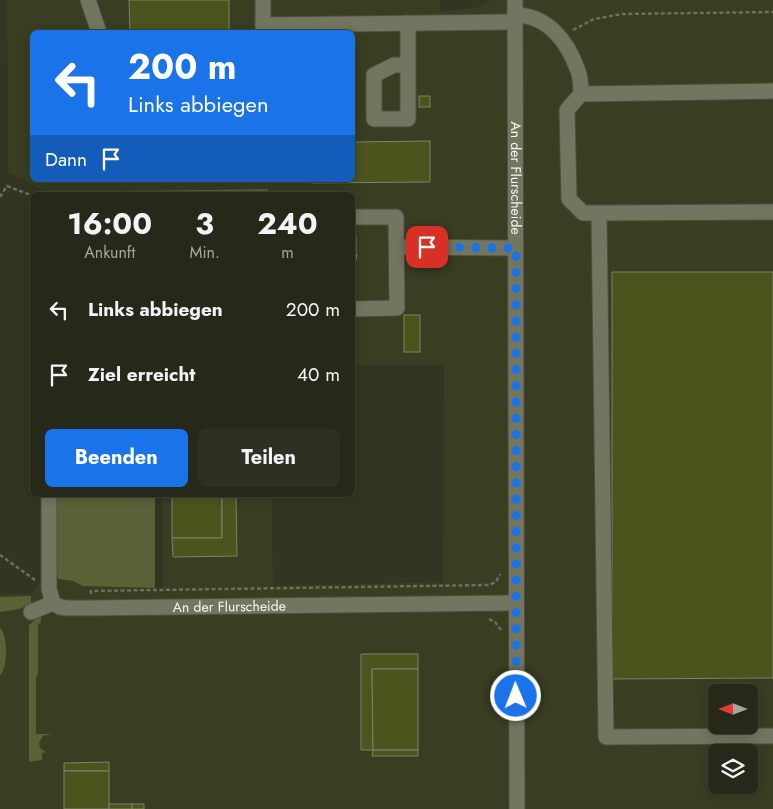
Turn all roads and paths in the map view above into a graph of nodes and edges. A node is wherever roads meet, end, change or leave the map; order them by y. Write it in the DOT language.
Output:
graph roads {
  1 [pos="88,0"];
  2 [pos="263,0"];
  3 [pos="515,0"];
  4 [pos="773,12"];
  5 [pos="515,19"];
  6 [pos="408,23"];
  7 [pos="263,29"];
  8 [pos="98,30"];
  9 [pos="562,38"];
  10 [pos="408,65"];
  11 [pos="773,91"];
  12 [pos="582,94"];
  13 [pos="0,197"];
  14 [pos="30,197"];
  15 [pos="773,212"];
  16 [pos="599,213"];
  17 [pos="355,217"];
  18 [pos="396,247"];
  19 [pos="516,248"];
  20 [pos="355,309"];
  21 [pos="49,497"];
  22 [pos="0,555"];
  23 [pos="501,568"];
  24 [pos="92,591"];
  25 [pos="51,596"];
  26 [pos="515,602"];
  27 [pos="31,612"];
  28 [pos="485,616"];
  29 [pos="502,632"];
  30 [pos="773,736"];
  31 [pos="517,809"];
  1 -- 8 [label="street"];
  2 -- 7 [label="street"];
  3 -- 5 [label="street, An der Flurscheide"];
  4 -- 9 [label="path"];
  5 -- 6 [label="street"];
  5 -- 9 [label="street"];
  5 -- 19 [label="street, An der Flurscheide"];
  6 -- 7 [label="street"];
  6 -- 10 [label="street"];
  9 -- 12 [label="street"];
  11 -- 12 [label="street"];
  12 -- 16 [label="street"];
  13 -- 14 [label="path"];
  15 -- 16 [label="street"];
  16 -- 30 [label="street"];
  17 -- 18 [label="street"];
  18 -- 19 [label="street"];
  18 -- 20 [label="street"];
  19 -- 26 [label="street, An der Flurscheide"];
  21 -- 25 [label="street"];
  22 -- 25 [label="path"];
  23 -- 24 [label="path"];
  25 -- 26 [label="street, An der Flurscheide"];
  25 -- 27 [label="street"];
  26 -- 31 [label="street, An der Flurscheide"];
  28 -- 29 [label="path"];
}
